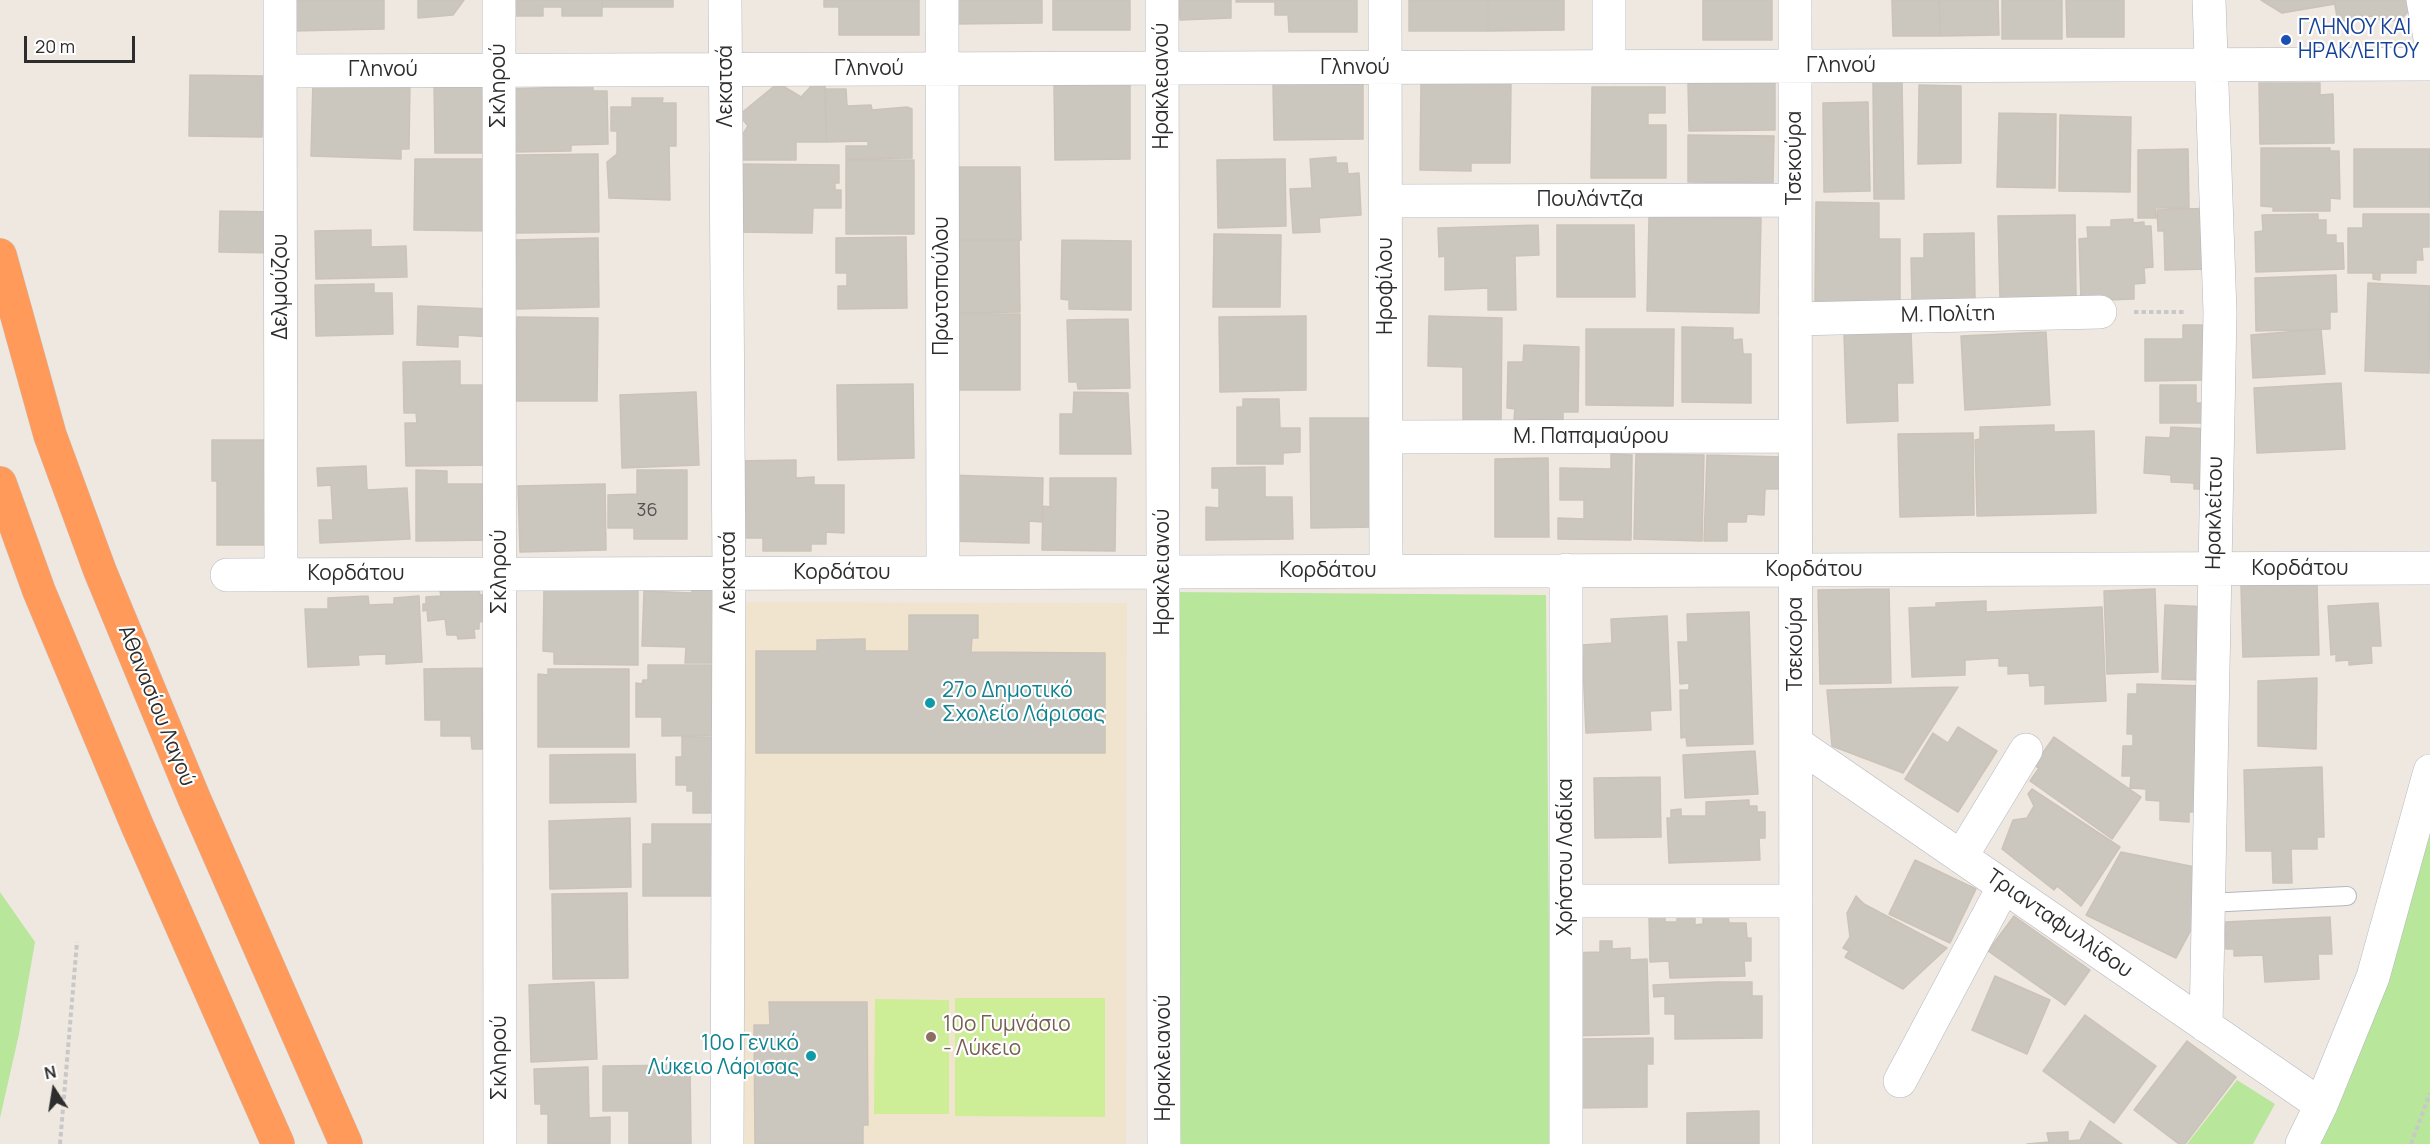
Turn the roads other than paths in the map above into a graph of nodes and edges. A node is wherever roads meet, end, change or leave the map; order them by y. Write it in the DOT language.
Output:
graph roads {
  1 [pos="280,0"];
  2 [pos="499,0"];
  3 [pos="725,0"];
  4 [pos="942,0"];
  5 [pos="1162,0"];
  6 [pos="1385,0"];
  7 [pos="1609,0"];
  8 [pos="1795,0"];
  9 [pos="2209,0"];
  10 [pos="2422,0"];
  11 [pos="2430,38"];
  12 [pos="2430,64"];
  13 [pos="2211,65"];
  14 [pos="1795,66"];
  15 [pos="1609,67"];
  16 [pos="1162,68"];
  17 [pos="1385,68"];
  18 [pos="726,69"];
  19 [pos="942,69"];
  20 [pos="499,70"];
  21 [pos="281,71"];
  22 [pos="1795,200"];
  23 [pos="1386,201"];
  24 [pos="0,255"];
  25 [pos="2100,312"];
  26 [pos="1795,319"];
  27 [pos="1796,436"];
  28 [pos="1386,437"];
  29 [pos="0,483"];
  30 [pos="2430,568"];
  31 [pos="2214,569"];
  32 [pos="1566,570"];
  33 [pos="1796,570"];
  34 [pos="1386,571"];
  35 [pos="943,572"];
  36 [pos="1163,572"];
  37 [pos="500,573"];
  38 [pos="729,573"];
  39 [pos="227,574"];
  40 [pos="281,574"];
  41 [pos="1796,743"];
  42 [pos="2026,750"];
  43 [pos="2430,771"];
  44 [pos="1961,857"];
  45 [pos="2004,886"];
  46 [pos="2347,896"];
  47 [pos="1566,901"];
  48 [pos="1796,901"];
  49 [pos="2208,903"];
  50 [pos="2206,1026"];
  51 [pos="1900,1081"];
  52 [pos="2321,1106"];
  53 [pos="278,1144"];
  54 [pos="346,1144"];
  55 [pos="501,1144"];
  56 [pos="727,1144"];
  57 [pos="1164,1144"];
  58 [pos="1566,1144"];
  59 [pos="1796,1144"];
  60 [pos="2302,1144"];
  1 -- 21 [label="street, Δελμούζου"];
  2 -- 20 [label="street, Σκληρού"];
  3 -- 18 [label="street, Λεκατσά"];
  4 -- 19 [label="street, Πρωτοπούλου"];
  5 -- 16 [label="street, Ηρακλειανού"];
  6 -- 17 [label="street, Ηροφίλου"];
  7 -- 15 [label="street"];
  8 -- 14 [label="street, Τσεκούρα"];
  9 -- 13 [label="street, Ηρακλείτου"];
  10 -- 11 [label="street"];
  12 -- 13 [label="street, Γληνού"];
  13 -- 14 [label="street, Γληνού"];
  13 -- 31 [label="street, Ηρακλείτου"];
  14 -- 15 [label="street, Γληνού"];
  14 -- 22 [label="street, Τσεκούρα"];
  15 -- 17 [label="street, Γληνού"];
  16 -- 17 [label="street, Γληνού"];
  16 -- 19 [label="street, Γληνού"];
  16 -- 36 [label="street, Ηρακλειανού"];
  17 -- 23 [label="street, Ηροφίλου"];
  18 -- 19 [label="street, Γληνού"];
  18 -- 20 [label="street, Γληνού"];
  18 -- 38 [label="street, Λεκατσά"];
  19 -- 35 [label="street, Πρωτοπούλου"];
  20 -- 21 [label="street, Γληνού"];
  20 -- 37 [label="street, Σκληρού"];
  21 -- 40 [label="street, Δελμούζου"];
  22 -- 23 [label="street, Πουλάντζα"];
  22 -- 26 [label="street, Τσεκούρα"];
  23 -- 28 [label="street, Ηροφίλου"];
  24 -- 54 [label="highway, Αθανασίου Λαγού"];
  25 -- 26 [label="street, Μ. Πολίτη"];
  26 -- 27 [label="street, Τσεκούρα"];
  27 -- 28 [label="street, Μ. Παπαμαύρου"];
  27 -- 33 [label="street, Τσεκούρα"];
  28 -- 34 [label="street, Ηροφίλου"];
  29 -- 53 [label="highway"];
  30 -- 31 [label="street, Κορδάτου"];
  31 -- 33 [label="street, Κορδάτου"];
  31 -- 49 [label="street, Ηρακλείτου"];
  32 -- 33 [label="street, Κορδάτου"];
  32 -- 34 [label="street, Κορδάτου"];
  32 -- 47 [label="street, Χρήστου Λαδίκα"];
  33 -- 41 [label="street, Τσεκούρα"];
  34 -- 36 [label="street, Κορδάτου"];
  35 -- 36 [label="street, Κορδάτου"];
  35 -- 38 [label="street, Κορδάτου"];
  36 -- 57 [label="street, Ηρακλειανού"];
  37 -- 38 [label="street, Κορδάτου"];
  37 -- 40 [label="street, Κορδάτου"];
  37 -- 55 [label="street, Σκληρού"];
  38 -- 56 [label="street, Λεκατσά"];
  39 -- 40 [label="street, Κορδάτου"];
  41 -- 44 [label="street, Τριανταφυλλίδου"];
  41 -- 48 [label="street, Τσεκούρα"];
  42 -- 44 [label="street"];
  43 -- 52 [label="street"];
  44 -- 45 [label="street, Τριανταφυλλίδου"];
  45 -- 50 [label="street, Τριανταφυλλίδου"];
  45 -- 51 [label="street"];
  46 -- 49 [label="lane"];
  47 -- 48 [label="street"];
  47 -- 58 [label="street, Χρήστου Λαδίκα"];
  48 -- 59 [label="street, Τσεκούρα"];
  49 -- 50 [label="street, Ηρακλείτου"];
  50 -- 52 [label="street, Τριανταφυλλίδου"];
  52 -- 60 [label="street"];
}
